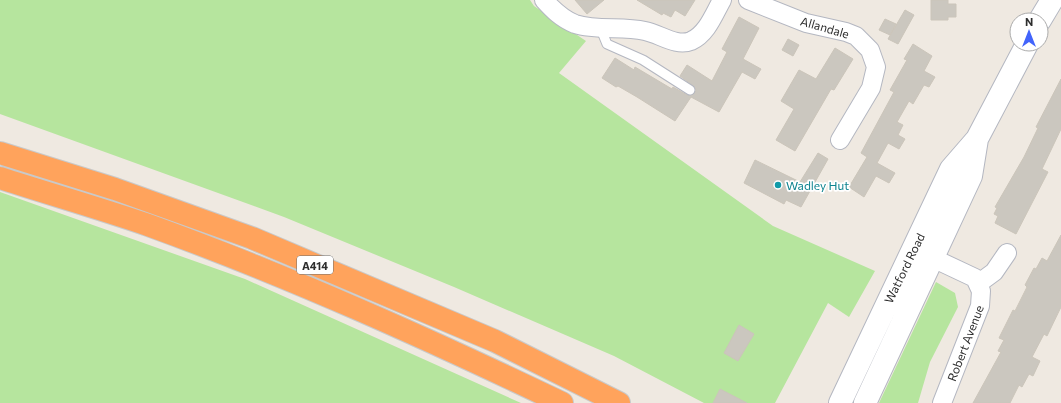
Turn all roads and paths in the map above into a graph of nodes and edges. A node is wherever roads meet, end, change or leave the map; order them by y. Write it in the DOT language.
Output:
graph roads {
  1 [pos="544,0"];
  2 [pos="722,0"];
  3 [pos="748,0"];
  4 [pos="1052,0"];
  5 [pos="1045,12"];
  6 [pos="600,27"];
  7 [pos="1023,52"];
  8 [pos="690,90"];
  9 [pos="840,140"];
  10 [pos="0,153"];
  11 [pos="0,178"];
  12 [pos="1007,253"];
  13 [pos="923,254"];
  14 [pos="979,283"];
  15 [pos="562,403"];
  16 [pos="620,403"];
  17 [pos="840,403"];
  18 [pos="864,403"];
  19 [pos="942,403"];
  1 -- 6 [label="street"];
  2 -- 6 [label="street"];
  3 -- 9 [label="street, Allandale"];
  4 -- 5 [label="main road"];
  6 -- 8 [label="lane"];
  7 -- 13 [label="main road, Watford Road"];
  10 -- 16 [label="highway, A414"];
  11 -- 15 [label="highway, A414"];
  12 -- 14 [label="street"];
  13 -- 14 [label="street"];
  13 -- 17 [label="main road, Watford Road"];
  13 -- 18 [label="main road, Watford Road"];
  14 -- 19 [label="street, Robert Avenue"];
}
